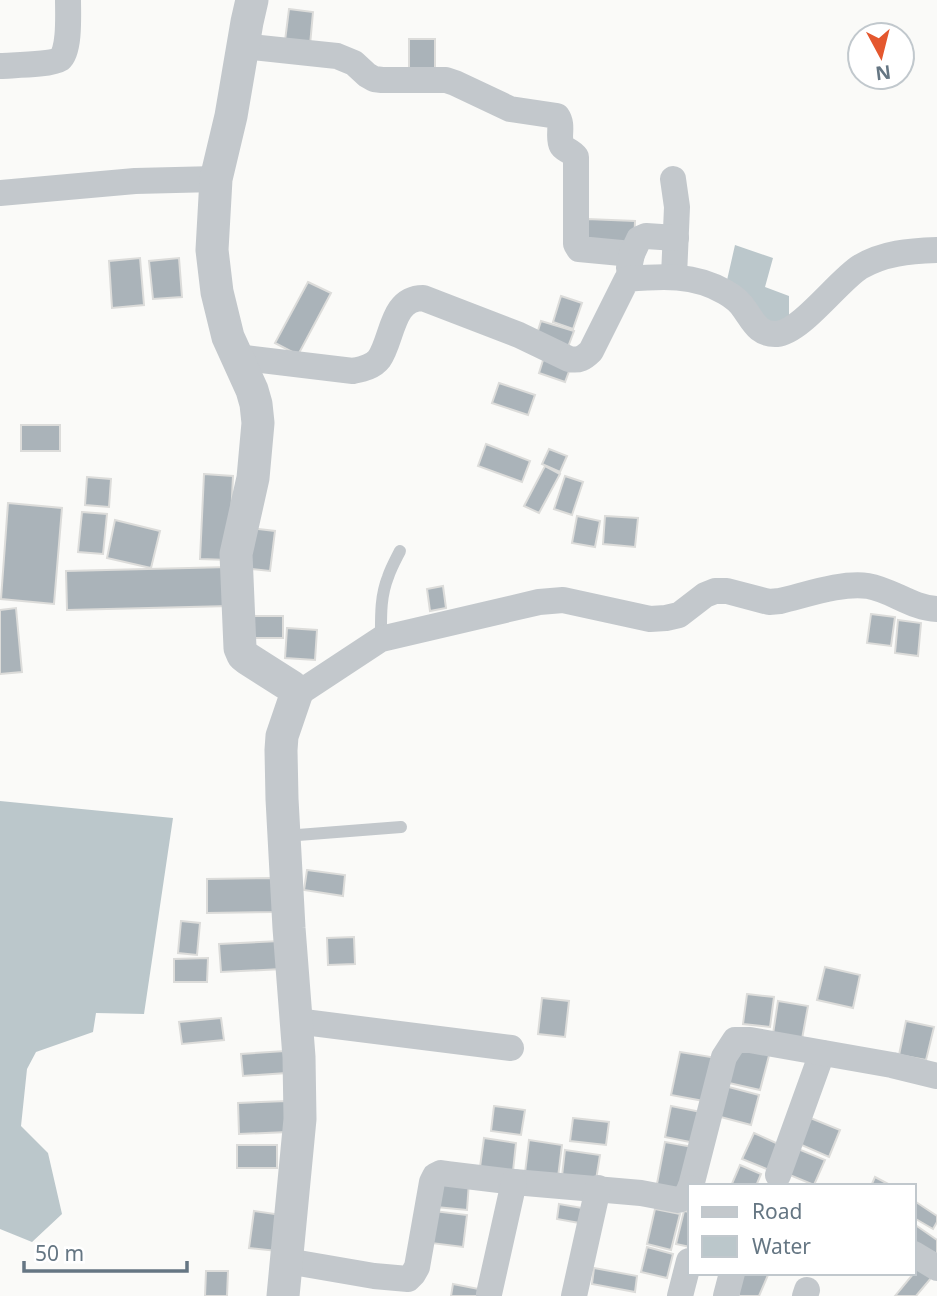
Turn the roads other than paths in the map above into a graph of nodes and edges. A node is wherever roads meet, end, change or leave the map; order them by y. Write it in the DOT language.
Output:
graph roads {
  1 [pos="68,0"];
  2 [pos="252,0"];
  3 [pos="242,46"];
  4 [pos="0,66"];
  5 [pos="216,179"];
  6 [pos="673,180"];
  7 [pos="0,193"];
  8 [pos="676,238"];
  9 [pos="937,250"];
  10 [pos="629,266"];
  11 [pos="674,276"];
  12 [pos="237,357"];
  13 [pos="400,551"];
  14 [pos="937,609"];
  15 [pos="381,639"];
  16 [pos="296,695"];
  17 [pos="401,827"];
  18 [pos="285,836"];
  19 [pos="296,1021"];
  20 [pos="511,1048"];
  21 [pos="822,1053"];
  22 [pos="937,1076"];
  23 [pos="778,1175"];
  24 [pos="513,1182"];
  25 [pos="692,1184"];
  26 [pos="598,1188"];
  27 [pos="688,1193"];
  28 [pos="916,1255"];
  29 [pos="287,1261"];
  30 [pos="688,1265"];
  31 [pos="937,1268"];
  32 [pos="731,1275"];
  33 [pos="489,1294"];
  34 [pos="283,1296"];
  35 [pos="574,1296"];
  36 [pos="680,1296"];
  37 [pos="726,1296"];
  1 -- 4 [label="street"];
  2 -- 3 [label="street"];
  3 -- 5 [label="street"];
  3 -- 10 [label="street"];
  5 -- 7 [label="street"];
  5 -- 12 [label="street"];
  6 -- 8 [label="street"];
  8 -- 10 [label="street"];
  8 -- 11 [label="street"];
  9 -- 11 [label="street"];
  10 -- 11 [label="street"];
  10 -- 12 [label="street"];
  12 -- 16 [label="street"];
  13 -- 15 [label="lane"];
  14 -- 15 [label="street"];
  15 -- 16 [label="street"];
  16 -- 18 [label="street"];
  17 -- 18 [label="lane"];
  18 -- 19 [label="street"];
  19 -- 20 [label="street"];
  19 -- 29 [label="street"];
  21 -- 22 [label="street"];
  21 -- 23 [label="street"];
  21 -- 25 [label="street"];
  24 -- 26 [label="street"];
  24 -- 29 [label="street"];
  24 -- 33 [label="street"];
  26 -- 27 [label="street"];
  26 -- 35 [label="street"];
  28 -- 31 [label="street"];
  29 -- 34 [label="street"];
  30 -- 36 [label="street"];
  32 -- 37 [label="street"];
}
